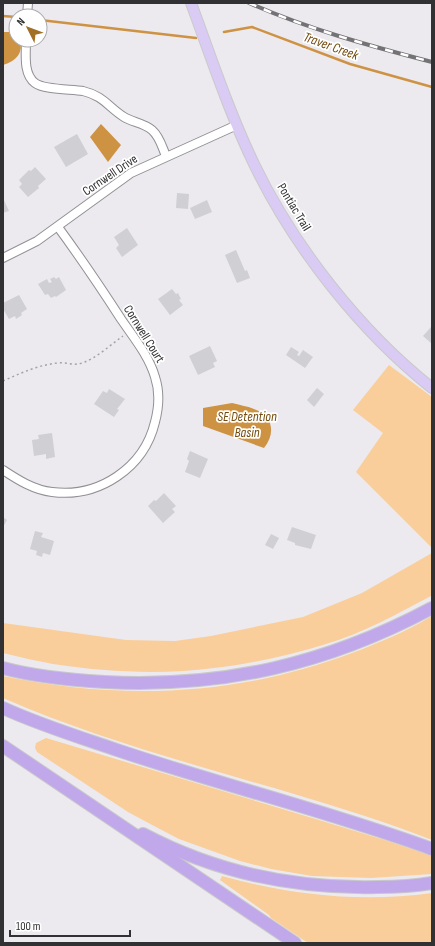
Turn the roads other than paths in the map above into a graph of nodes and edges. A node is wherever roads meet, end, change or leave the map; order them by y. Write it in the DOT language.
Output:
graph roads {
  1 [pos="191,3"];
  2 [pos="26,48"];
  3 [pos="237,125"];
  4 [pos="166,156"];
  5 [pos="58,227"];
  6 [pos="3,258"];
  7 [pos="432,388"];
  8 [pos="3,470"];
  9 [pos="432,608"];
  10 [pos="3,668"];
  11 [pos="3,708"];
  12 [pos="3,746"];
  13 [pos="96,809"];
  14 [pos="432,848"];
  15 [pos="432,883"];
  16 [pos="296,943"];
  1 -- 3 [label="main road, Pontiac Trail"];
  2 -- 4 [label="street"];
  3 -- 4 [label="street, Cornwell Drive"];
  3 -- 7 [label="main road, Pontiac Trail"];
  4 -- 5 [label="street, Cornwell Drive"];
  5 -- 6 [label="street, Cornwell Drive"];
  5 -- 8 [label="street, Cornwell Court"];
  9 -- 10 [label="highway"];
  11 -- 14 [label="highway"];
  12 -- 13 [label="highway"];
  13 -- 15 [label="highway"];
  13 -- 16 [label="highway"];
}
